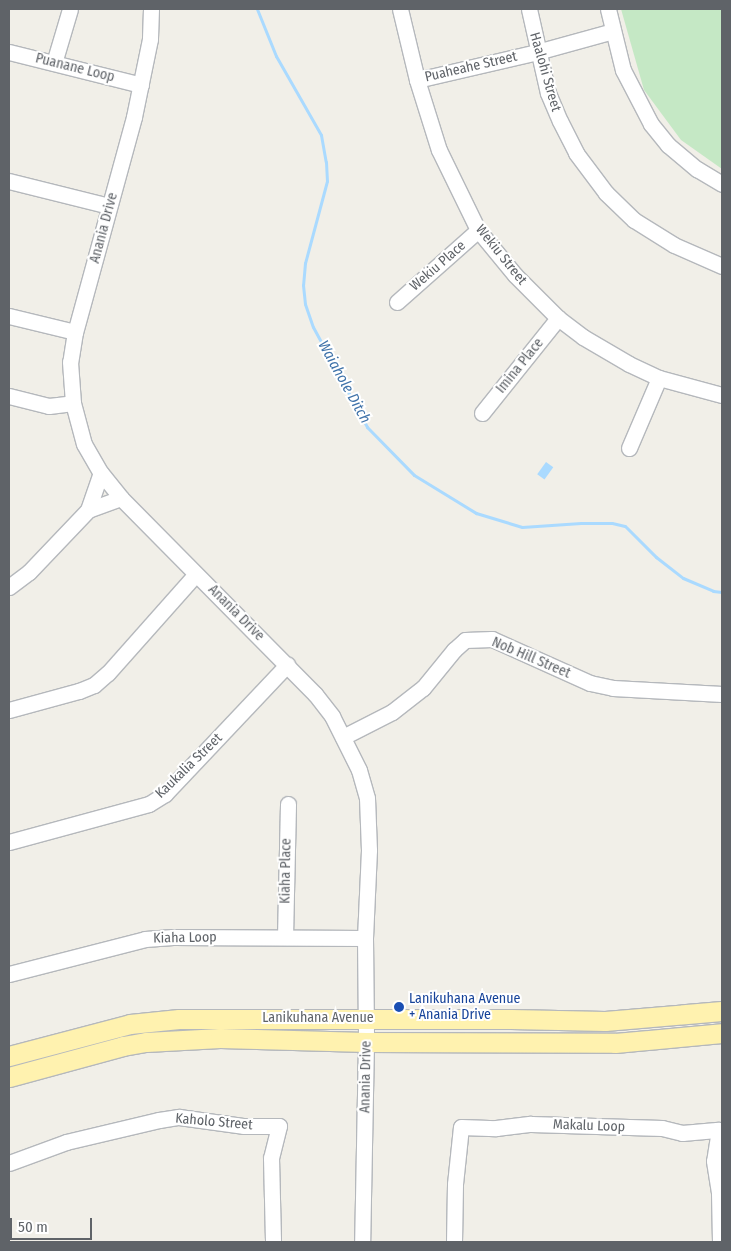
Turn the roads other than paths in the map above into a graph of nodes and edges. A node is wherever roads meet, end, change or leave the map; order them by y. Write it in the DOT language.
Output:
graph roads {
  1 [pos="70,9"];
  2 [pos="151,9"];
  3 [pos="400,9"];
  4 [pos="528,9"];
  5 [pos="608,9"];
  6 [pos="613,31"];
  7 [pos="9,52"];
  8 [pos="537,52"];
  9 [pos="54,63"];
  10 [pos="417,80"];
  11 [pos="141,85"];
  12 [pos="9,181"];
  13 [pos="722,184"];
  14 [pos="109,206"];
  15 [pos="478,230"];
  16 [pos="722,266"];
  17 [pos="397,302"];
  18 [pos="9,316"];
  19 [pos="558,318"];
  20 [pos="75,332"];
  21 [pos="659,378"];
  22 [pos="722,395"];
  23 [pos="9,396"];
  24 [pos="73,403"];
  25 [pos="482,413"];
  26 [pos="629,448"];
  27 [pos="101,473"];
  28 [pos="121,498"];
  29 [pos="88,510"];
  30 [pos="196,574"];
  31 [pos="9,587"];
  32 [pos="287,665"];
  33 [pos="722,694"];
  34 [pos="9,710"];
  35 [pos="343,737"];
  36 [pos="288,804"];
  37 [pos="9,842"];
  38 [pos="285,937"];
  39 [pos="366,938"];
  40 [pos="9,974"];
  41 [pos="722,1011"];
  42 [pos="366,1018"];
  43 [pos="722,1033"];
  44 [pos="366,1042"];
  45 [pos="9,1056"];
  46 [pos="9,1077"];
  47 [pos="9,1163"];
  48 [pos="273,1242"];
  49 [pos="362,1242"];
  50 [pos="454,1242"];
  51 [pos="720,1242"];
  1 -- 9 [label="street"];
  2 -- 11 [label="street, Anania Drive"];
  3 -- 10 [label="street, Wekiu Street"];
  4 -- 8 [label="street, Haalohi Street"];
  5 -- 6 [label="street"];
  6 -- 8 [label="street, Puaheahe Street"];
  6 -- 13 [label="street"];
  7 -- 9 [label="street, Puanane Loop"];
  8 -- 10 [label="street, Puaheahe Street"];
  8 -- 16 [label="street, Haalohi Street"];
  9 -- 11 [label="street, Puanane Loop"];
  10 -- 15 [label="street, Wekiu Street"];
  11 -- 14 [label="street, Anania Drive"];
  12 -- 14 [label="street"];
  14 -- 20 [label="street, Anania Drive"];
  15 -- 17 [label="street, Wekiu Place"];
  15 -- 19 [label="street, Wekiu Street"];
  18 -- 20 [label="street"];
  19 -- 21 [label="street, Wekiu Street"];
  19 -- 25 [label="street, Imina Place"];
  20 -- 24 [label="street, Anania Drive"];
  21 -- 22 [label="street, Wekiu Street"];
  21 -- 26 [label="street"];
  23 -- 24 [label="street"];
  24 -- 27 [label="street, Anania Drive"];
  27 -- 28 [label="street, Anania Drive"];
  27 -- 29 [label="street"];
  28 -- 29 [label="street"];
  28 -- 30 [label="street, Anania Drive"];
  29 -- 31 [label="street"];
  30 -- 32 [label="street, Anania Drive"];
  30 -- 34 [label="street"];
  32 -- 35 [label="street, Anania Drive"];
  32 -- 37 [label="street, Kaukalia Street"];
  33 -- 35 [label="street, Nob Hill Street"];
  35 -- 39 [label="street, Anania Drive"];
  36 -- 38 [label="street, Kiaha Place"];
  38 -- 39 [label="street, Kiaha Loop"];
  38 -- 40 [label="street, Kiaha Loop"];
  39 -- 42 [label="street, Anania Drive"];
  41 -- 42 [label="main road, Lanikuhana Avenue"];
  42 -- 44 [label="street, Anania Drive"];
  42 -- 45 [label="main road, Lanikuhana Avenue"];
  43 -- 44 [label="main road, Lanikuhana Avenue"];
  44 -- 46 [label="main road, Lanikuhana Avenue"];
  44 -- 49 [label="street, Anania Drive"];
  47 -- 48 [label="street, Kaholo Street"];
  50 -- 51 [label="street, Makalu Loop"];
}
